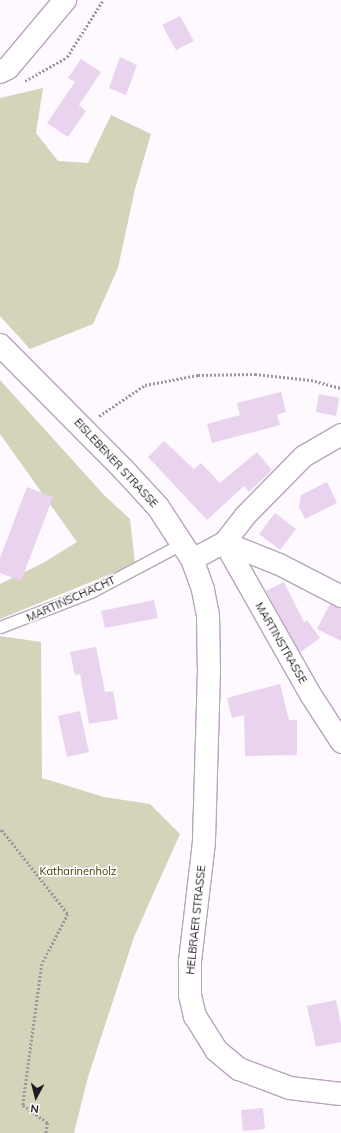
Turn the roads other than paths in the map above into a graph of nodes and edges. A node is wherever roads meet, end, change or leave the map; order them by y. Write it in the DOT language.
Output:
graph roads {
  1 [pos="65,0"];
  2 [pos="0,72"];
  3 [pos="0,345"];
  4 [pos="341,434"];
  5 [pos="224,542"];
  6 [pos="187,551"];
  7 [pos="341,596"];
  8 [pos="0,627"];
  9 [pos="209,671"];
  10 [pos="341,742"];
  11 [pos="341,1094"];
  1 -- 2 [label="main road"];
  3 -- 6 [label="main road, EISLEBENER STRASSE"];
  4 -- 5 [label="street"];
  5 -- 6 [label="street"];
  5 -- 7 [label="street"];
  5 -- 10 [label="street, MARTINSTRASSE"];
  6 -- 8 [label="lane, MARTINSCHACHT"];
  6 -- 9 [label="main road, EISLEBENER STRASSE"];
  9 -- 11 [label="main road, HELBRAER STRASSE"];
}
